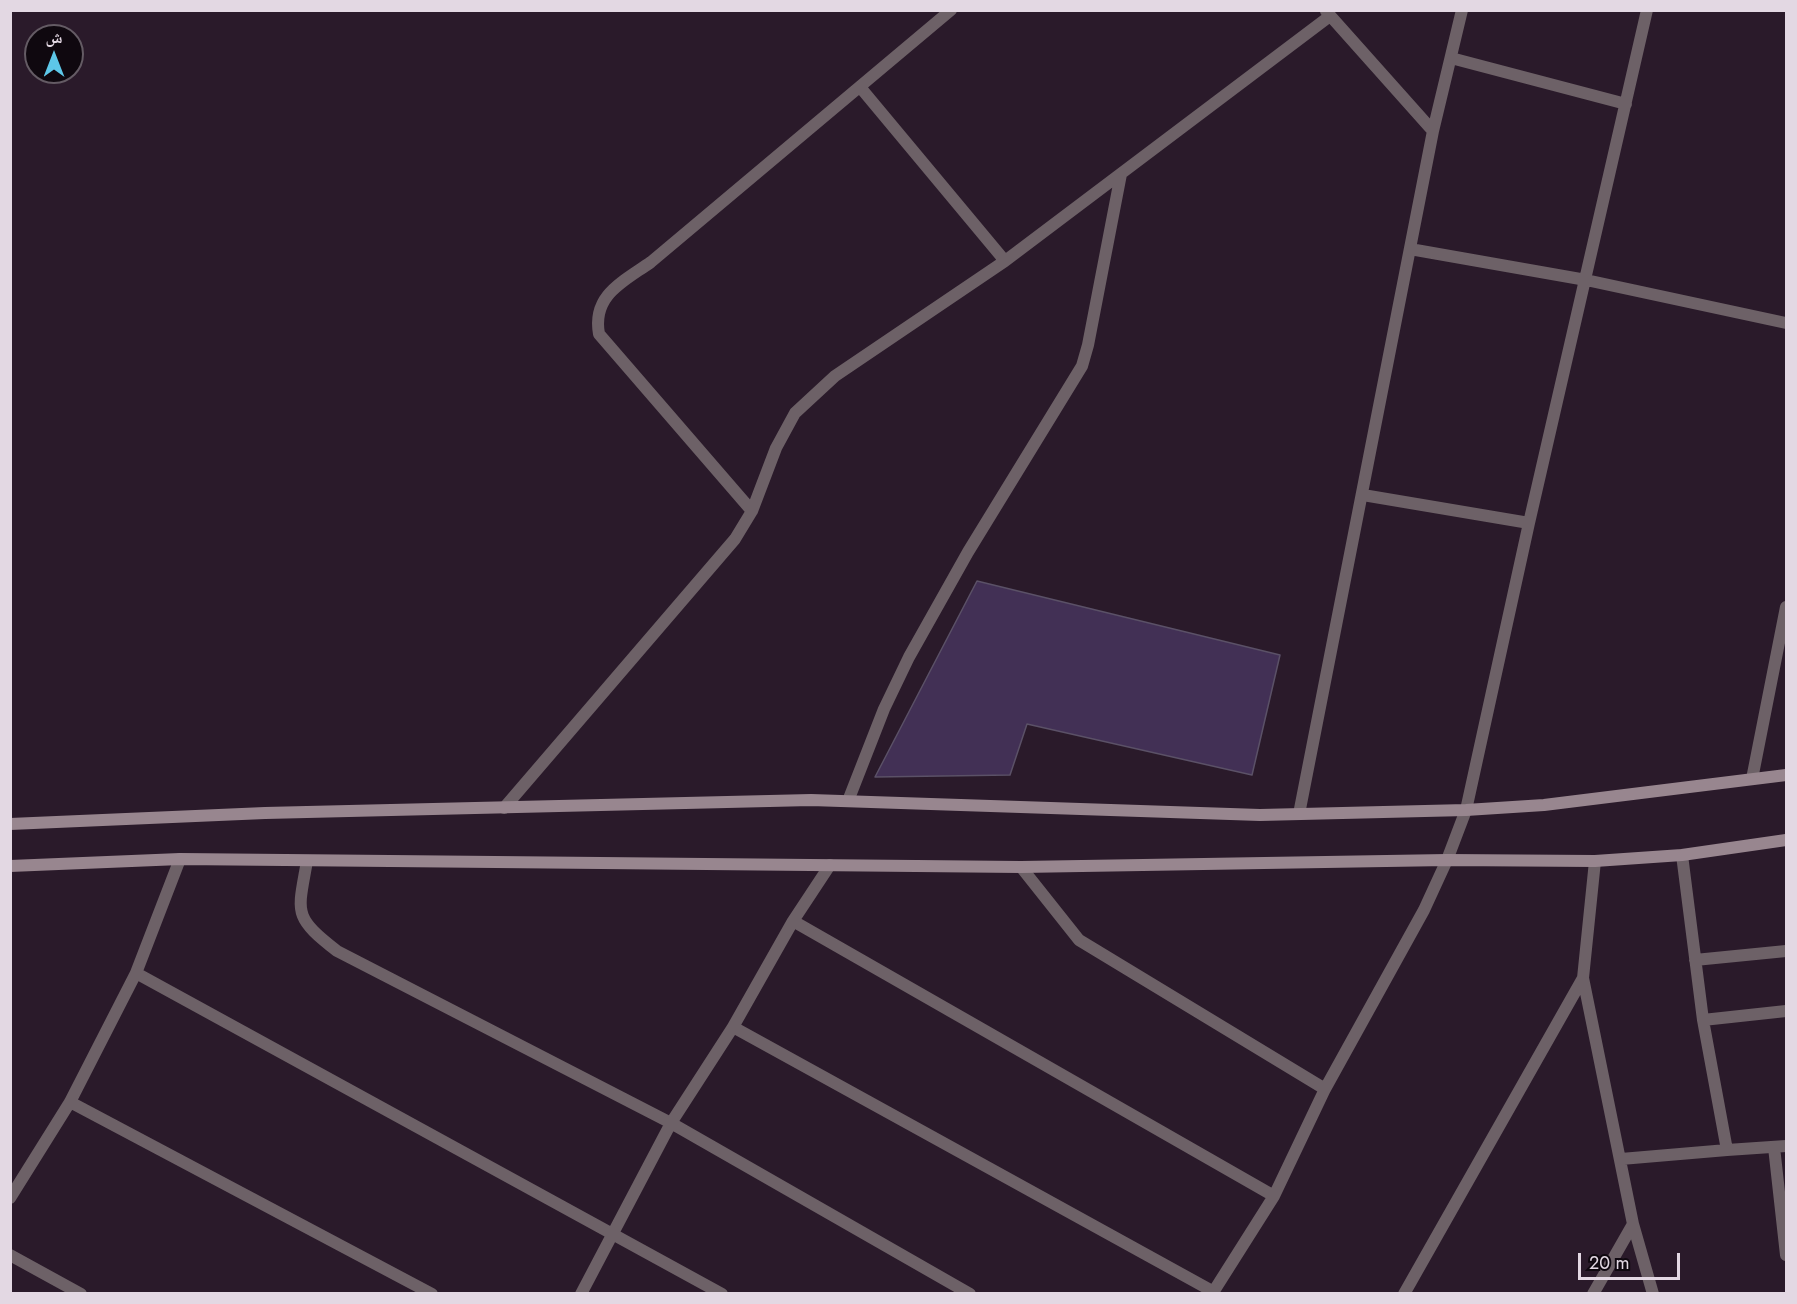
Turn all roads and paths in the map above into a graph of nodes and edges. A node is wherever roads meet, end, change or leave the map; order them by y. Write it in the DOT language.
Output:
graph roads {
  1 [pos="951,10"];
  2 [pos="1462,10"];
  3 [pos="1647,10"];
  4 [pos="1328,13"];
  5 [pos="1451,58"];
  6 [pos="860,87"];
  7 [pos="1626,104"];
  8 [pos="1433,131"];
  9 [pos="1121,174"];
  10 [pos="1410,249"];
  11 [pos="1005,261"];
  12 [pos="1586,280"];
  13 [pos="1786,323"];
  14 [pos="1363,495"];
  15 [pos="753,511"];
  16 [pos="1529,522"];
  17 [pos="1786,607"];
  18 [pos="1786,775"];
  19 [pos="1752,779"];
  20 [pos="848,801"];
  21 [pos="504,807"];
  22 [pos="1466,810"];
  23 [pos="1299,814"];
  24 [pos="10,824"];
  25 [pos="1786,840"];
  26 [pos="1682,855"];
  27 [pos="180,859"];
  28 [pos="1447,860"];
  29 [pos="307,861"];
  30 [pos="1595,861"];
  31 [pos="830,865"];
  32 [pos="10,866"];
  33 [pos="1021,867"];
  34 [pos="793,921"];
  35 [pos="1786,951"];
  36 [pos="1695,960"];
  37 [pos="136,973"];
  38 [pos="1583,978"];
  39 [pos="1786,1011"];
  40 [pos="1703,1020"];
  41 [pos="733,1027"];
  42 [pos="1325,1089"];
  43 [pos="70,1102"];
  44 [pos="671,1124"];
  45 [pos="1780,1146"];
  46 [pos="1727,1150"];
  47 [pos="1620,1160"];
  48 [pos="1274,1196"];
  49 [pos="10,1198"];
  50 [pos="1633,1224"];
  51 [pos="612,1234"];
  52 [pos="10,1255"];
  53 [pos="1786,1255"];
  54 [pos="1213,1292"];
  55 [pos="81,1293"];
  56 [pos="432,1293"];
  57 [pos="581,1293"];
  58 [pos="722,1293"];
  59 [pos="970,1293"];
  60 [pos="1404,1293"];
  61 [pos="1593,1293"];
  62 [pos="1653,1293"];
  1 -- 6 [label="street"];
  2 -- 5 [label="street"];
  3 -- 7 [label="street"];
  4 -- 8 [label="street"];
  4 -- 9 [label="street"];
  5 -- 7 [label="street"];
  5 -- 8 [label="street"];
  6 -- 11 [label="street"];
  6 -- 15 [label="street"];
  7 -- 12 [label="street"];
  8 -- 10 [label="street"];
  9 -- 11 [label="street"];
  9 -- 20 [label="street"];
  10 -- 12 [label="street"];
  10 -- 14 [label="street"];
  11 -- 15 [label="street"];
  12 -- 13 [label="street"];
  12 -- 16 [label="street"];
  14 -- 16 [label="street"];
  14 -- 23 [label="street"];
  15 -- 21 [label="street"];
  16 -- 22 [label="street"];
  17 -- 19 [label="street"];
  18 -- 19 [label="street"];
  19 -- 22 [label="street"];
  20 -- 21 [label="street"];
  20 -- 23 [label="street"];
  21 -- 24 [label="street"];
  22 -- 23 [label="street"];
  22 -- 28 [label="street"];
  25 -- 26 [label="street"];
  26 -- 30 [label="street"];
  26 -- 36 [label="street"];
  27 -- 29 [label="street"];
  27 -- 32 [label="street"];
  27 -- 37 [label="street"];
  28 -- 30 [label="street"];
  28 -- 33 [label="street"];
  28 -- 42 [label="street"];
  29 -- 31 [label="street"];
  29 -- 44 [label="street"];
  30 -- 38 [label="street"];
  31 -- 33 [label="street"];
  31 -- 34 [label="street"];
  33 -- 42 [label="street"];
  34 -- 41 [label="street"];
  34 -- 48 [label="street"];
  35 -- 36 [label="street"];
  36 -- 40 [label="street"];
  37 -- 43 [label="street"];
  37 -- 51 [label="street"];
  38 -- 47 [label="street"];
  38 -- 60 [label="street"];
  39 -- 40 [label="street"];
  40 -- 46 [label="street"];
  41 -- 44 [label="street"];
  41 -- 54 [label="street"];
  42 -- 48 [label="street"];
  43 -- 49 [label="street"];
  43 -- 56 [label="street"];
  44 -- 51 [label="street"];
  44 -- 59 [label="street"];
  45 -- 46 [label="street"];
  45 -- 53 [label="street"];
  46 -- 47 [label="street"];
  47 -- 50 [label="street"];
  48 -- 54 [label="street"];
  50 -- 61 [label="street"];
  50 -- 62 [label="street"];
  51 -- 57 [label="street"];
  51 -- 58 [label="street"];
  52 -- 55 [label="street"];
}
